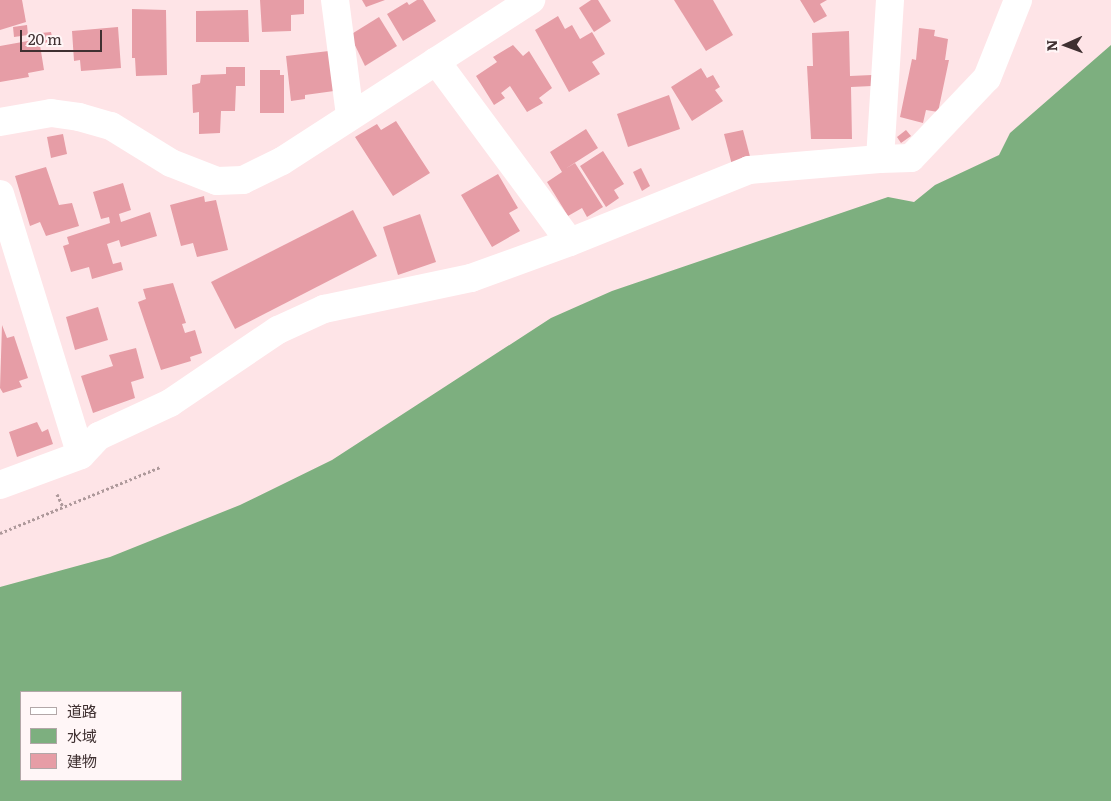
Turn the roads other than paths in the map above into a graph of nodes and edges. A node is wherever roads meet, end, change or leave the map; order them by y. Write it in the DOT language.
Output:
graph roads {
  1 [pos="335,0"];
  2 [pos="531,0"];
  3 [pos="890,0"];
  4 [pos="1018,0"];
  5 [pos="436,60"];
  6 [pos="350,116"];
  7 [pos="0,122"];
  8 [pos="880,159"];
  9 [pos="0,194"];
  10 [pos="570,242"];
  11 [pos="81,455"];
  12 [pos="0,485"];
  1 -- 6 [label="street"];
  2 -- 5 [label="street"];
  3 -- 8 [label="street"];
  4 -- 8 [label="street"];
  5 -- 6 [label="street"];
  5 -- 10 [label="street"];
  6 -- 7 [label="street"];
  8 -- 10 [label="street"];
  9 -- 11 [label="street"];
  10 -- 11 [label="street"];
  11 -- 12 [label="street"];
}
